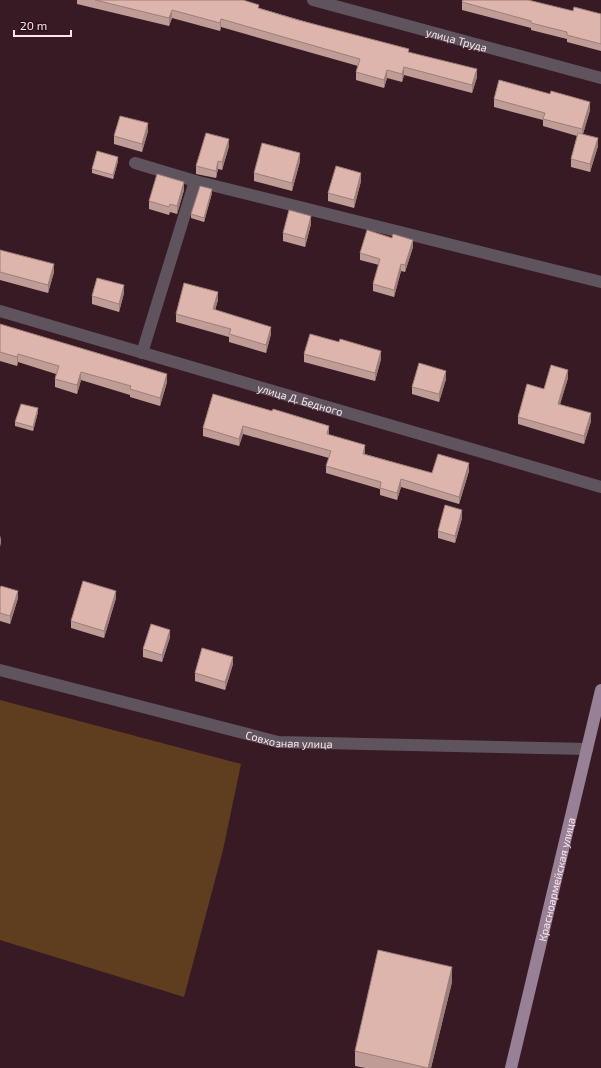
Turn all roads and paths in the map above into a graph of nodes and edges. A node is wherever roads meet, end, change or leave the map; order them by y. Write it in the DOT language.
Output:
graph roads {
  1 [pos="314,0"];
  2 [pos="601,78"];
  3 [pos="135,163"];
  4 [pos="195,181"];
  5 [pos="601,282"];
  6 [pos="0,311"];
  7 [pos="142,353"];
  8 [pos="601,487"];
  9 [pos="0,670"];
  10 [pos="601,690"];
  11 [pos="587,749"];
  12 [pos="511,1068"];
  1 -- 2 [label="street, улица Труда"];
  3 -- 4 [label="street"];
  4 -- 5 [label="street"];
  4 -- 7 [label="street"];
  6 -- 7 [label="street, улица Д. Бедного"];
  7 -- 8 [label="street, улица Д. Бедного"];
  9 -- 11 [label="street, Совхозная улица"];
  10 -- 11 [label="main road, Красноармейская улица"];
  11 -- 12 [label="main road, Красноармейская улица"];
}
